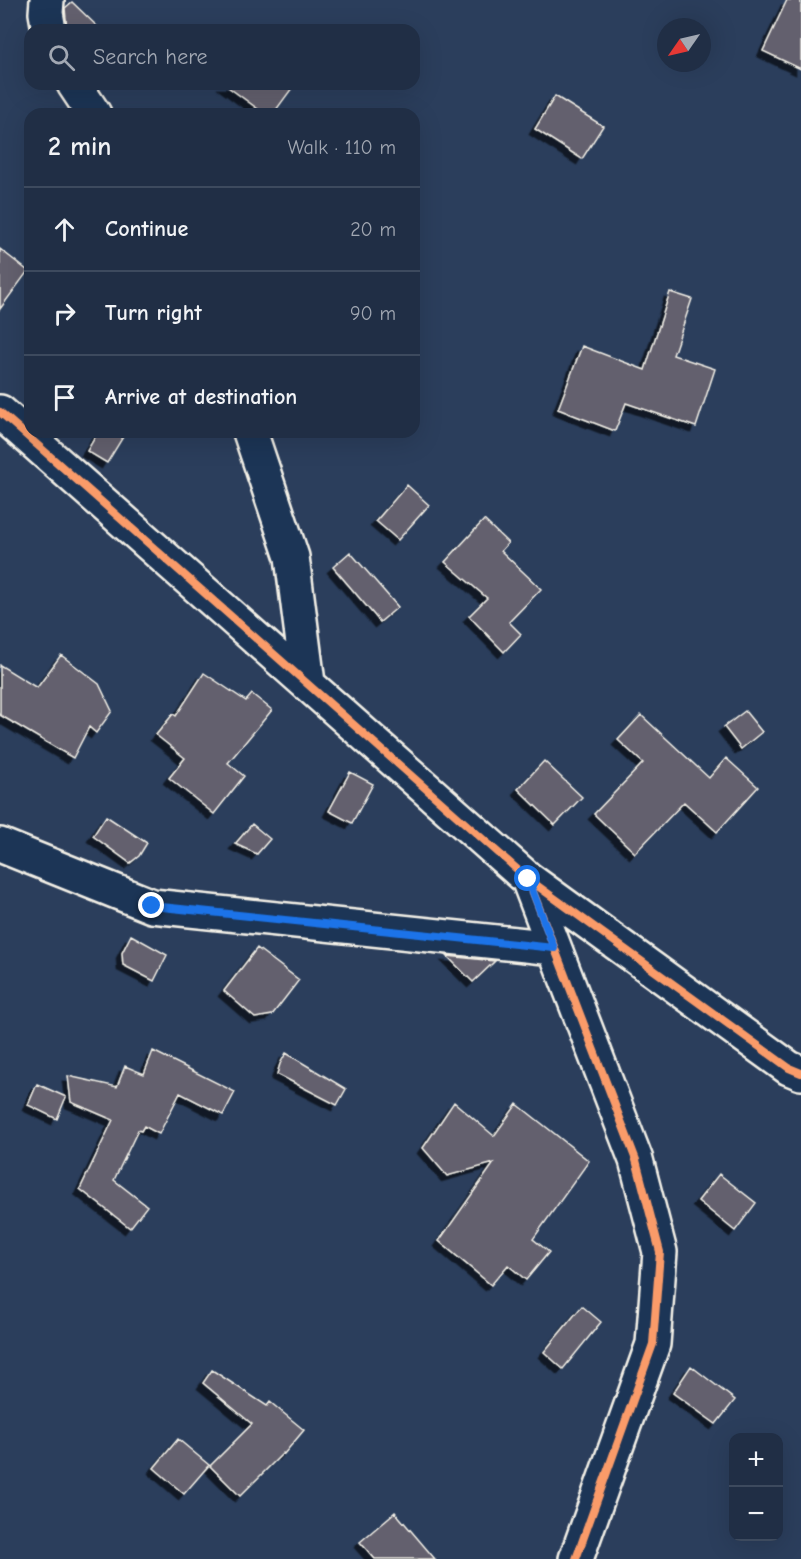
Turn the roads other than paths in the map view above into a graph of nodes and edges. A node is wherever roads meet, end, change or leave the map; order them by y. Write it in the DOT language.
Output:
graph roads {
  1 [pos="47,0"];
  2 [pos="48,24"];
  3 [pos="78,90"];
  4 [pos="90,108"];
  5 [pos="0,412"];
  6 [pos="24,433"];
  7 [pos="30,438"];
  8 [pos="252,438"];
  9 [pos="308,683"];
  10 [pos="0,845"];
  11 [pos="528,879"];
  12 [pos="554,948"];
  13 [pos="801,1073"];
  14 [pos="576,1559"];
  1 -- 2 [label="street"];
  3 -- 4 [label="street"];
  5 -- 6 [label="street"];
  7 -- 9 [label="street"];
  8 -- 9 [label="street"];
  9 -- 11 [label="street"];
  10 -- 12 [label="street"];
  11 -- 12 [label="street"];
  11 -- 13 [label="street"];
  12 -- 14 [label="street"];
}
